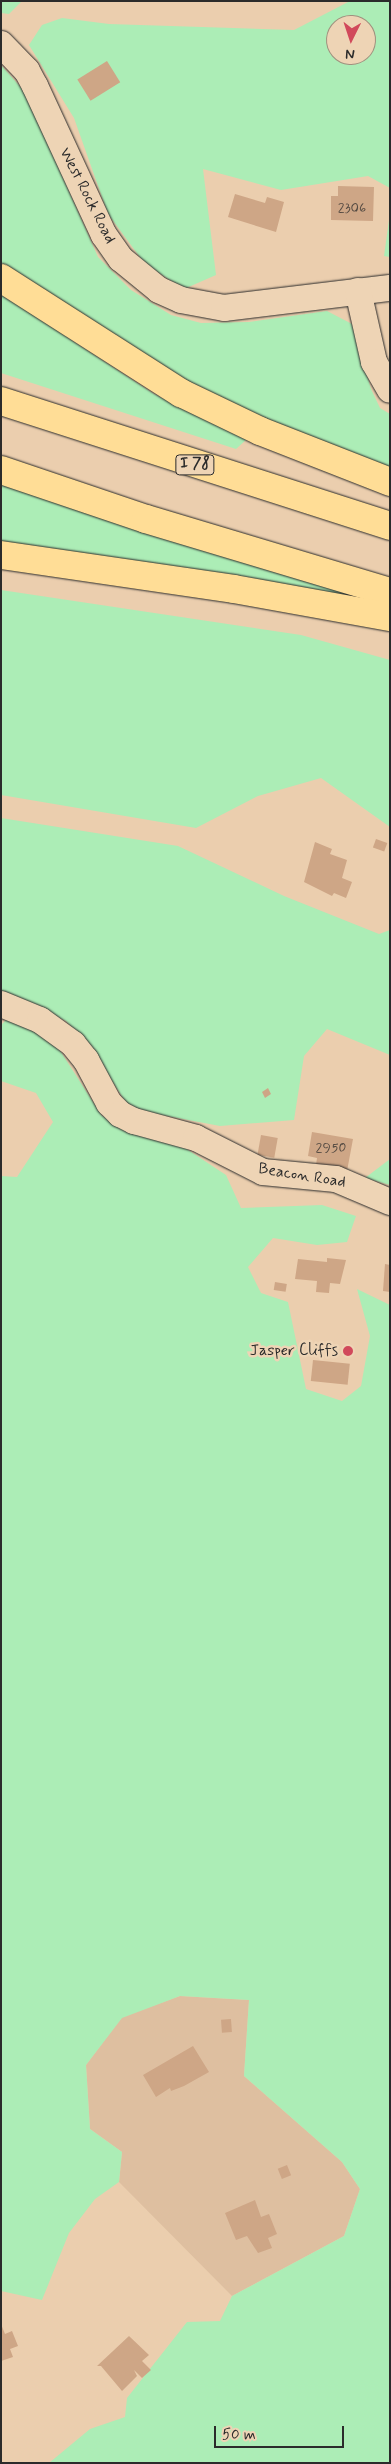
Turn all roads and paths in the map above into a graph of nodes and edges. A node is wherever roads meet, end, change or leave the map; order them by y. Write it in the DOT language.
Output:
graph roads {
  1 [pos="1,44"];
  2 [pos="1,278"];
  3 [pos="390,288"];
  4 [pos="358,291"];
  5 [pos="390,390"];
  6 [pos="1,402"];
  7 [pos="1,470"];
  8 [pos="390,482"];
  9 [pos="390,526"];
  10 [pos="1,555"];
  11 [pos="390,592"];
  12 [pos="390,618"];
  13 [pos="1,1004"];
  14 [pos="390,1202"];
  1 -- 4 [label="street, West Rock Road"];
  2 -- 8 [label="highway"];
  3 -- 4 [label="street, West Rock Road"];
  4 -- 5 [label="street"];
  6 -- 9 [label="highway, I 78"];
  7 -- 11 [label="highway"];
  10 -- 12 [label="highway"];
  13 -- 14 [label="street, Beacon Road"];
}
